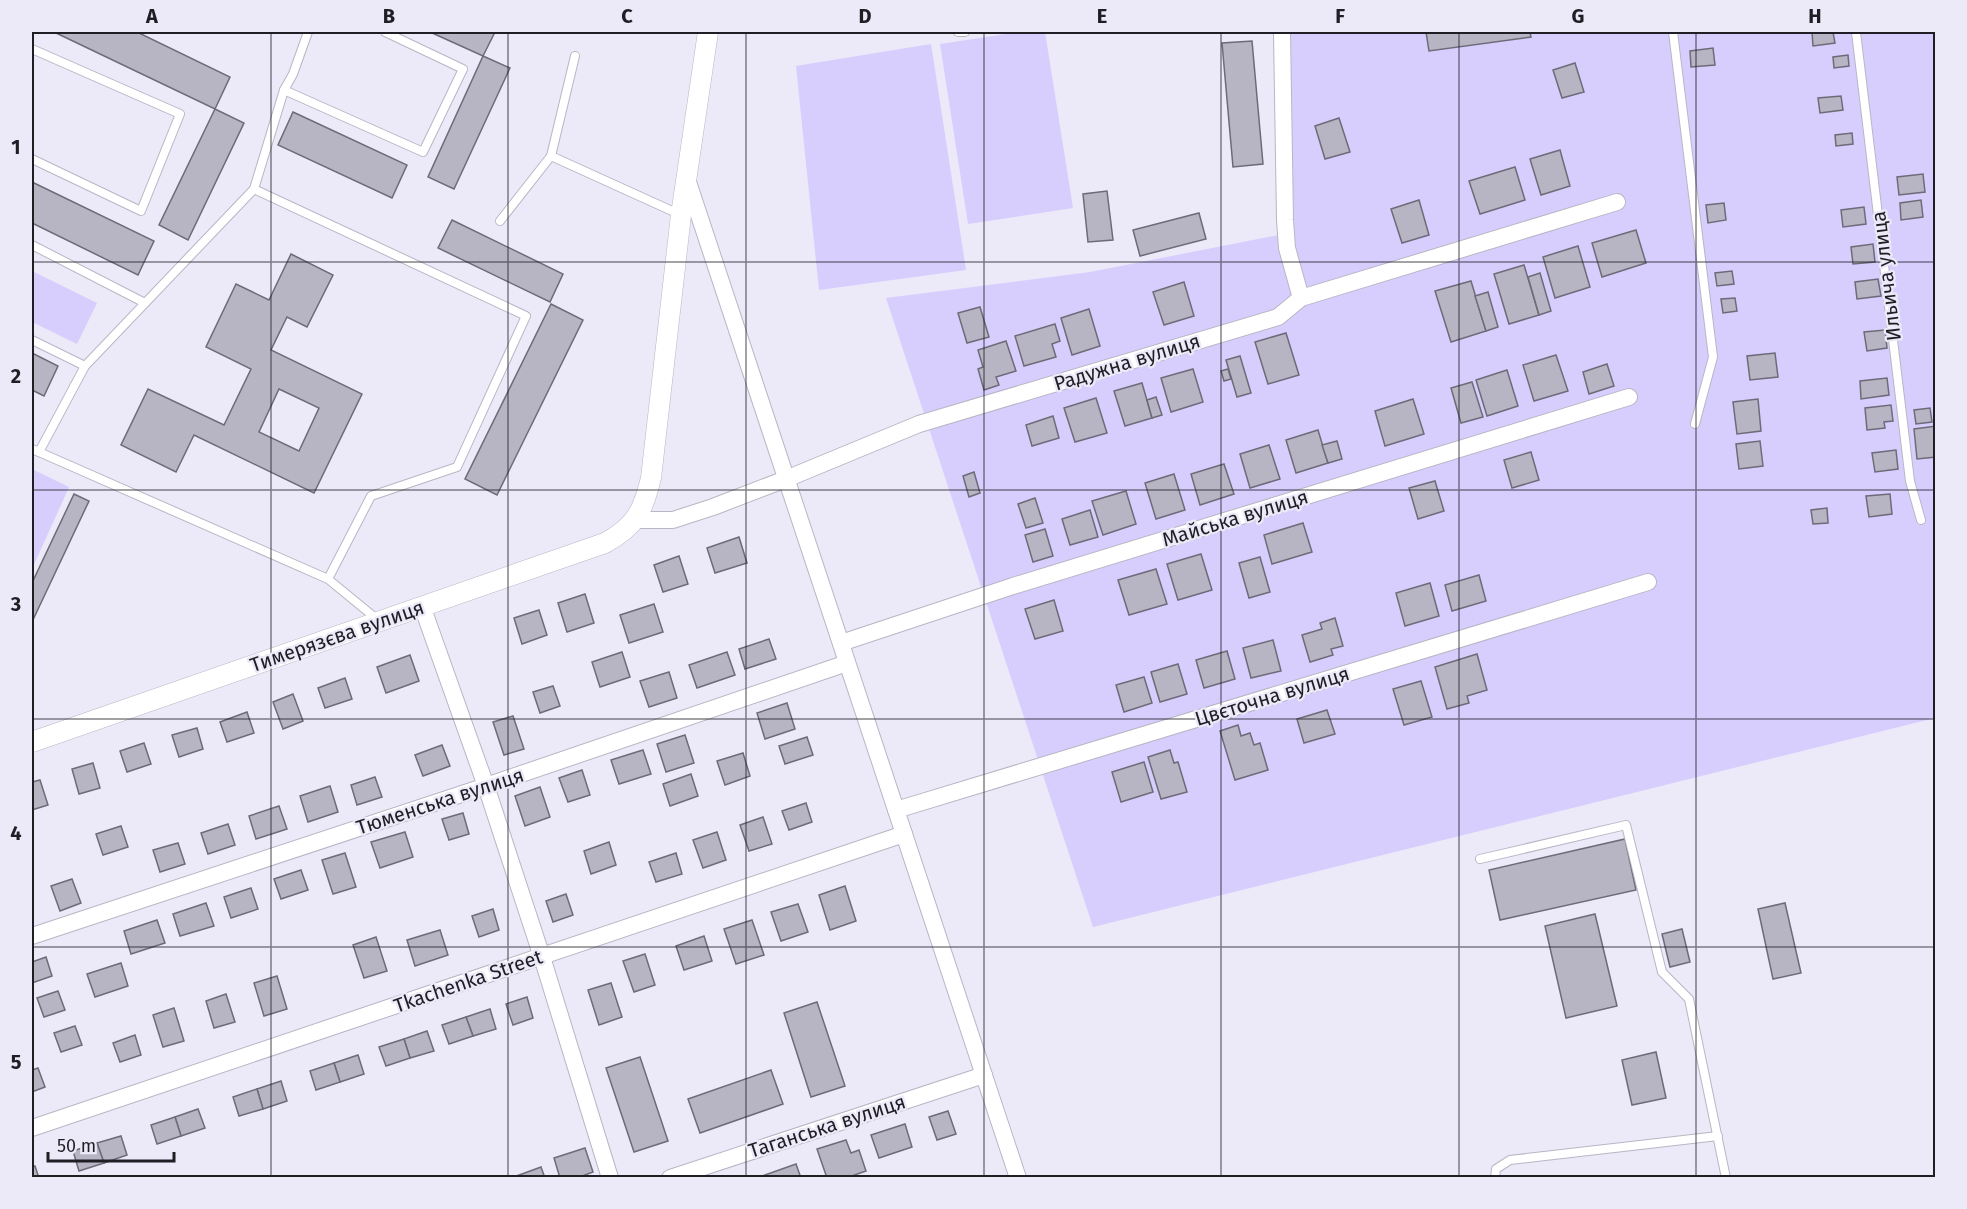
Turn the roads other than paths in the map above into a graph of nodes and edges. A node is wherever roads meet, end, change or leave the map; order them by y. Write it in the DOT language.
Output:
graph roads {
  1 [pos="308,32"];
  2 [pos="385,32"];
  3 [pos="708,32"];
  4 [pos="958,32"];
  5 [pos="965,32"];
  6 [pos="1282,32"];
  7 [pos="1673,32"];
  8 [pos="1856,32"];
  9 [pos="32,49"];
  10 [pos="575,56"];
  11 [pos="284,90"];
  12 [pos="551,156"];
  13 [pos="32,159"];
  14 [pos="686,178"];
  15 [pos="254,189"];
  16 [pos="1617,202"];
  17 [pos="681,216"];
  18 [pos="500,221"];
  19 [pos="32,246"];
  20 [pos="1300,298"];
  21 [pos="145,303"];
  22 [pos="32,340"];
  23 [pos="85,366"];
  24 [pos="1629,397"];
  25 [pos="1695,424"];
  26 [pos="35,450"];
  27 [pos="786,479"];
  28 [pos="636,520"];
  29 [pos="1921,520"];
  30 [pos="328,579"];
  31 [pos="1648,582"];
  32 [pos="422,606"];
  33 [pos="378,621"];
  34 [pos="841,643"];
  35 [pos="847,663"];
  36 [pos="32,742"];
  37 [pos="486,786"];
  38 [pos="896,810"];
  39 [pos="904,834"];
  40 [pos="1480,859"];
  41 [pos="32,936"];
  42 [pos="542,957"];
  43 [pos="984,1075"];
  44 [pos="32,1128"];
  45 [pos="1718,1136"];
  46 [pos="610,1178"];
  47 [pos="670,1178"];
  48 [pos="1018,1178"];
  49 [pos="1495,1178"];
  50 [pos="1726,1178"];
  1 -- 11 [label="lane"];
  2 -- 11 [label="lane"];
  3 -- 14 [label="street"];
  4 -- 5 [label="lane"];
  6 -- 20 [label="street"];
  7 -- 25 [label="lane"];
  8 -- 29 [label="lane, Ильича улица"];
  9 -- 13 [label="lane"];
  10 -- 12 [label="lane"];
  11 -- 15 [label="lane"];
  12 -- 17 [label="lane"];
  12 -- 18 [label="lane"];
  14 -- 17 [label="street"];
  14 -- 27 [label="street"];
  15 -- 21 [label="lane"];
  15 -- 30 [label="lane"];
  16 -- 20 [label="street, Радужна вулиця"];
  17 -- 28 [label="street"];
  19 -- 21 [label="lane"];
  20 -- 27 [label="street, Радужна вулиця"];
  21 -- 23 [label="lane"];
  22 -- 23 [label="lane"];
  23 -- 26 [label="lane"];
  24 -- 34 [label="street, Майська вулиця"];
  26 -- 30 [label="lane"];
  27 -- 28 [label="street, Радужна вулиця"];
  27 -- 34 [label="street"];
  28 -- 32 [label="street, Тимерязєва вулиця"];
  30 -- 33 [label="lane"];
  31 -- 38 [label="street, Цвєточна вулиця"];
  32 -- 33 [label="street, Тимерязєва вулиця"];
  32 -- 37 [label="street"];
  33 -- 36 [label="street, Тимерязєва вулиця"];
  34 -- 35 [label="street"];
  35 -- 37 [label="street, Тюменська вулиця"];
  35 -- 38 [label="street"];
  37 -- 41 [label="street, Тюменська вулиця"];
  37 -- 42 [label="street"];
  38 -- 39 [label="street"];
  39 -- 42 [label="street, Tkachenka Street"];
  39 -- 43 [label="street"];
  40 -- 45 [label="lane"];
  42 -- 44 [label="street, Tkachenka Street"];
  42 -- 46 [label="street"];
  43 -- 47 [label="street, Таганська вулиця"];
  43 -- 48 [label="street"];
  45 -- 49 [label="lane"];
  45 -- 50 [label="lane"];
}
